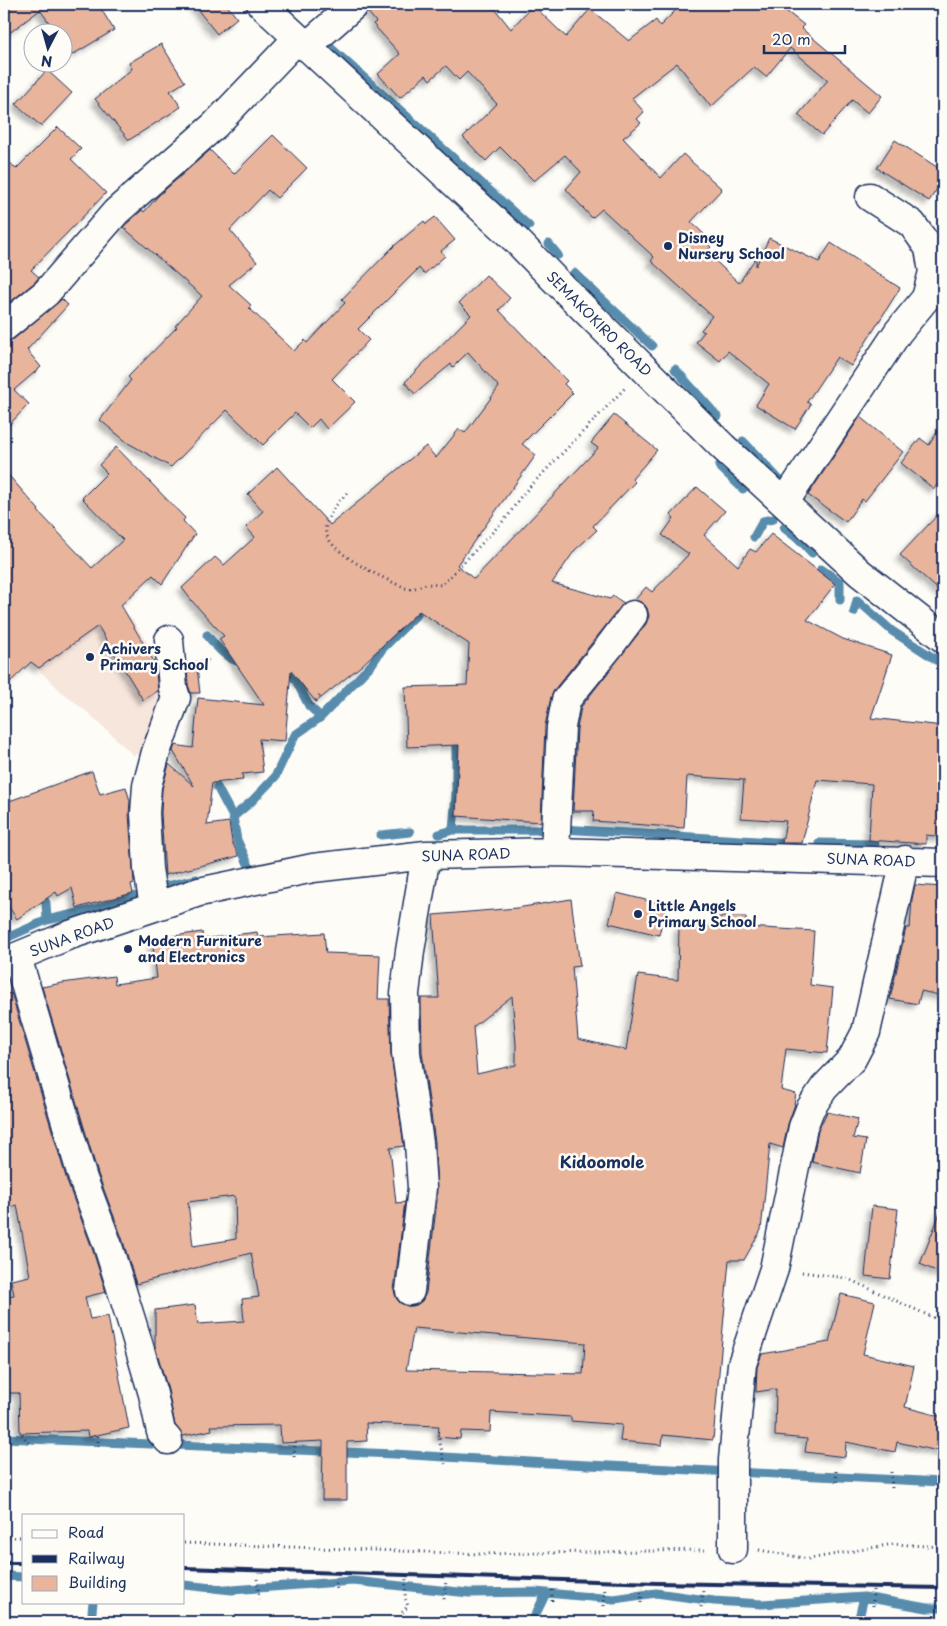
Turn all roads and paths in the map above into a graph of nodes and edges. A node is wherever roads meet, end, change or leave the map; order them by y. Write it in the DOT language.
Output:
graph roads {
  1 [pos="260,4"];
  2 [pos="355,4"];
  3 [pos="302,43"];
  4 [pos="870,197"];
  5 [pos="4,327"];
  6 [pos="643,368"];
  7 [pos="347,493"];
  8 [pos="784,503"];
  9 [pos="633,615"];
  10 [pos="943,638"];
  11 [pos="169,640"];
  12 [pos="321,695"];
  13 [pos="312,704"];
  14 [pos="555,852"];
  15 [pos="426,855"];
  16 [pos="905,860"];
  17 [pos="943,863"];
  18 [pos="154,907"];
  19 [pos="10,960"];
  20 [pos="774,1269"];
  21 [pos="410,1291"];
  22 [pos="943,1322"];
  23 [pos="22,1434"];
  24 [pos="98,1436"];
  25 [pos="439,1439"];
  26 [pos="168,1440"];
  27 [pos="295,1442"];
  28 [pos="30,1444"];
  29 [pos="98,1448"];
  30 [pos="294,1457"];
  31 [pos="444,1464"];
  32 [pos="836,1471"];
  33 [pos="891,1472"];
  34 [pos="939,1476"];
  35 [pos="837,1485"];
  36 [pos="892,1489"];
  37 [pos="941,1489"];
  38 [pos="4,1536"];
  39 [pos="22,1537"];
  40 [pos="185,1543"];
  41 [pos="943,1547"];
  42 [pos="733,1549"];
  43 [pos="334,1573"];
  44 [pos="406,1578"];
  45 [pos="258,1579"];
  46 [pos="446,1580"];
  47 [pos="552,1586"];
  48 [pos="605,1586"];
  49 [pos="642,1588"];
  50 [pos="337,1590"];
  51 [pos="872,1590"];
  52 [pos="704,1591"];
  53 [pos="259,1599"];
  54 [pos="444,1599"];
  55 [pos="552,1601"];
  56 [pos="641,1603"];
  57 [pos="604,1606"];
  58 [pos="701,1607"];
  59 [pos="873,1607"];
  60 [pos="402,1622"];
  1 -- 3 [label="street, SEMAKOKIRO ROAD"];
  2 -- 3 [label="street"];
  3 -- 5 [label="street"];
  3 -- 6 [label="street, SEMAKOKIRO ROAD"];
  4 -- 8 [label="street"];
  6 -- 7 [label="path"];
  6 -- 8 [label="street, SEMAKOKIRO ROAD"];
  8 -- 10 [label="street, SEMAKOKIRO ROAD"];
  9 -- 14 [label="street"];
  11 -- 18 [label="street"];
  12 -- 13 [label="path"];
  14 -- 15 [label="street, SUNA ROAD"];
  14 -- 16 [label="street, SUNA ROAD"];
  15 -- 18 [label="street, SUNA ROAD"];
  15 -- 21 [label="street"];
  16 -- 17 [label="street, SUNA ROAD"];
  16 -- 20 [label="street"];
  18 -- 19 [label="street, SUNA ROAD"];
  19 -- 26 [label="street"];
  20 -- 22 [label="path"];
  20 -- 42 [label="street"];
  23 -- 28 [label="path"];
  24 -- 29 [label="path"];
  25 -- 31 [label="path"];
  27 -- 30 [label="path"];
  32 -- 35 [label="path"];
  33 -- 36 [label="path"];
  34 -- 37 [label="path"];
  38 -- 39 [label="path"];
  40 -- 42 [label="path"];
  41 -- 42 [label="path"];
  43 -- 50 [label="path, bridge"];
  44 -- 60 [label="path"];
  45 -- 53 [label="path"];
  46 -- 54 [label="path"];
  47 -- 55 [label="path"];
  48 -- 57 [label="path"];
  49 -- 56 [label="path"];
  51 -- 59 [label="path"];
  52 -- 58 [label="path"];
}
